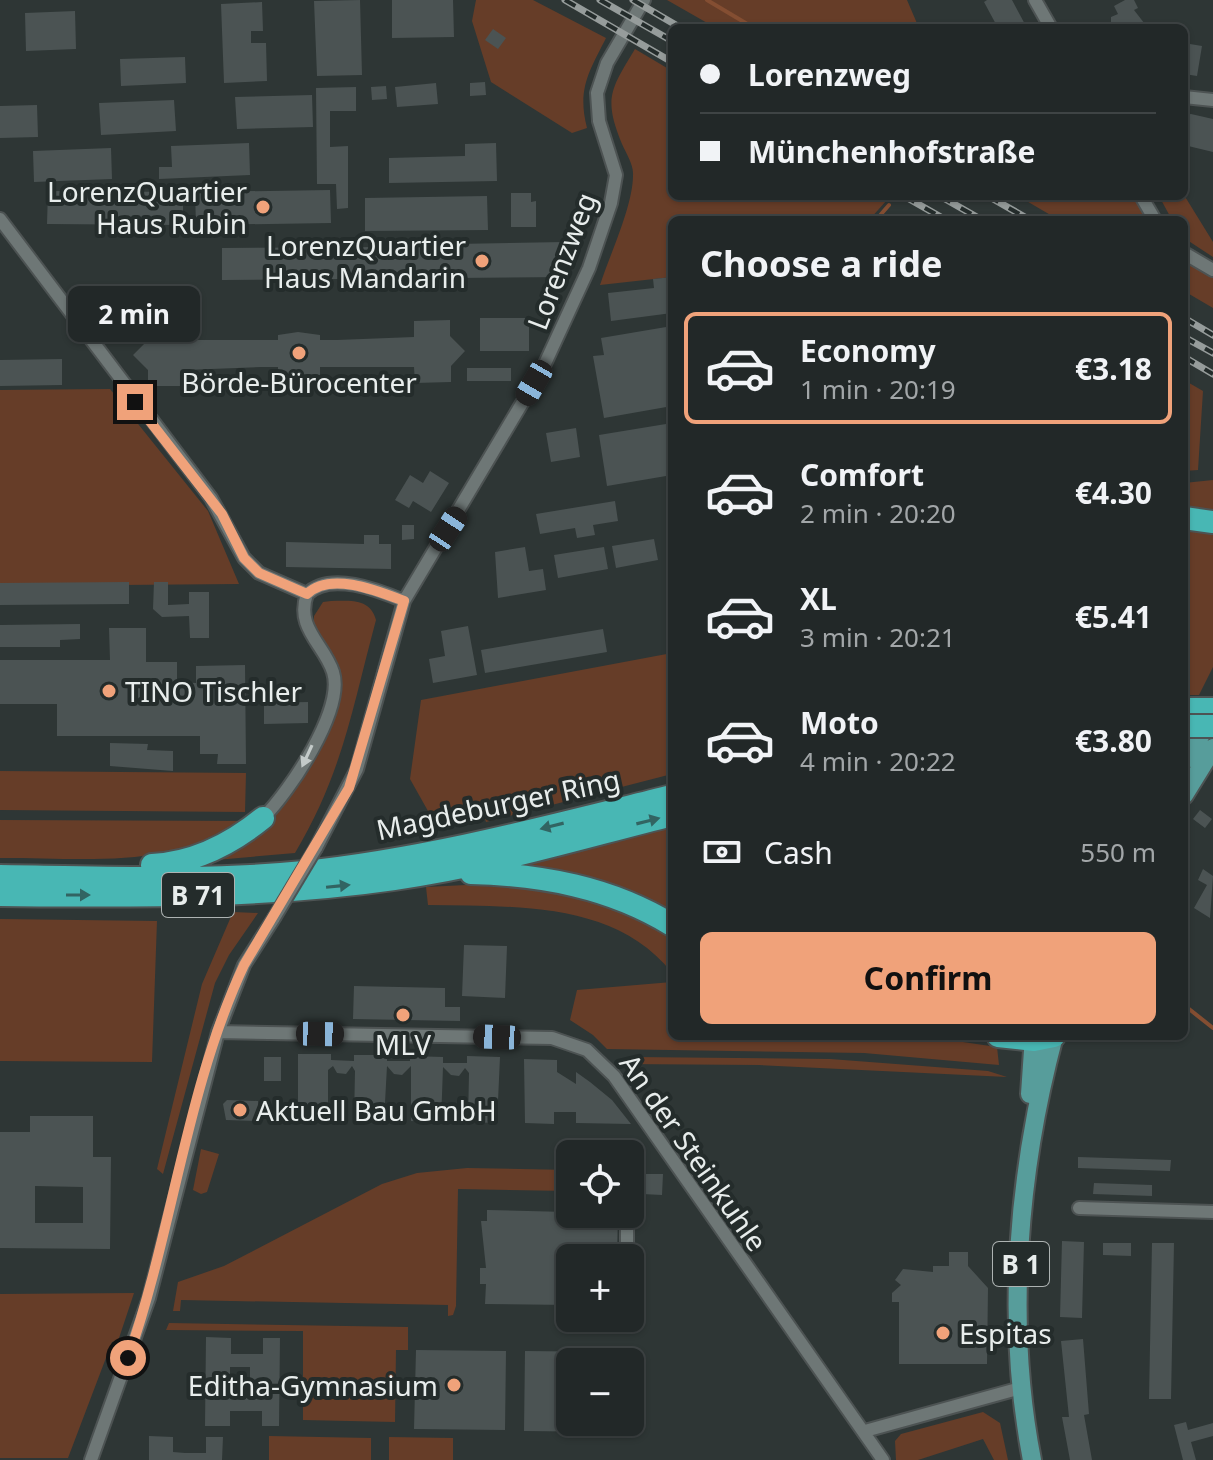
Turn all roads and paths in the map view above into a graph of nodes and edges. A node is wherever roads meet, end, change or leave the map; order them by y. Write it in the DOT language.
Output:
graph roads {
  1 [pos="644,0"];
  2 [pos="1035,0"];
  3 [pos="1049,24"];
  4 [pos="1188,97"];
  5 [pos="1213,100"];
  6 [pos="0,219"];
  7 [pos="1188,255"];
  8 [pos="1213,270"];
  9 [pos="1188,519"];
  10 [pos="1213,522"];
  11 [pos="307,594"];
  12 [pos="404,601"];
  13 [pos="1188,709"];
  14 [pos="1213,712"];
  15 [pos="1188,726"];
  16 [pos="1213,726"];
  17 [pos="1188,754"];
  18 [pos="1210,760"];
  19 [pos="668,789"];
  20 [pos="1188,790"];
  21 [pos="668,797"];
  22 [pos="627,807"];
  23 [pos="668,816"];
  24 [pos="263,818"];
  25 [pos="436,873"];
  26 [pos="0,876"];
  27 [pos="45,876"];
  28 [pos="0,895"];
  29 [pos="668,923"];
  30 [pos="218,1032"];
  31 [pos="1044,1040"];
  32 [pos="1079,1208"];
  33 [pos="1213,1212"];
  34 [pos="1021,1388"];
  35 [pos="865,1431"];
  36 [pos="91,1460"];
  37 [pos="883,1460"];
  38 [pos="1032,1460"];
  1 -- 12 [label="street, Lorenzweg"];
  2 -- 3 [label="street"];
  4 -- 5 [label="street"];
  6 -- 11 [label="street"];
  7 -- 8 [label="street"];
  9 -- 10 [label="highway"];
  11 -- 12 [label="street"];
  11 -- 24 [label="street, one-way"];
  12 -- 30 [label="street, Lorenzweg, bridge"];
  13 -- 14 [label="highway"];
  14 -- 17 [label="main road"];
  15 -- 16 [label="highway, bridge"];
  18 -- 20 [label="main road"];
  19 -- 22 [label="highway"];
  21 -- 22 [label="highway, Magdeburger Ring / B 71"];
  22 -- 27 [label="highway, Magdeburger Ring / B 71, one-way"];
  25 -- 23 [label="highway, Magdeburger Ring / B 71, one-way"];
  24 -- 27 [label="highway"];
  28 -- 25 [label="highway, Magdeburger Ring / B 71, one-way"];
  25 -- 29 [label="highway"];
  26 -- 27 [label="highway, Magdeburger Ring / B 71"];
  30 -- 35 [label="street, An der Steinkuhle"];
  30 -- 36 [label="street, Lorenzweg"];
  31 -- 34 [label="main road, B 1"];
  32 -- 33 [label="street"];
  34 -- 35 [label="street"];
  34 -- 38 [label="main road, B 1"];
  35 -- 37 [label="street, An der Steinkuhle"];
}
